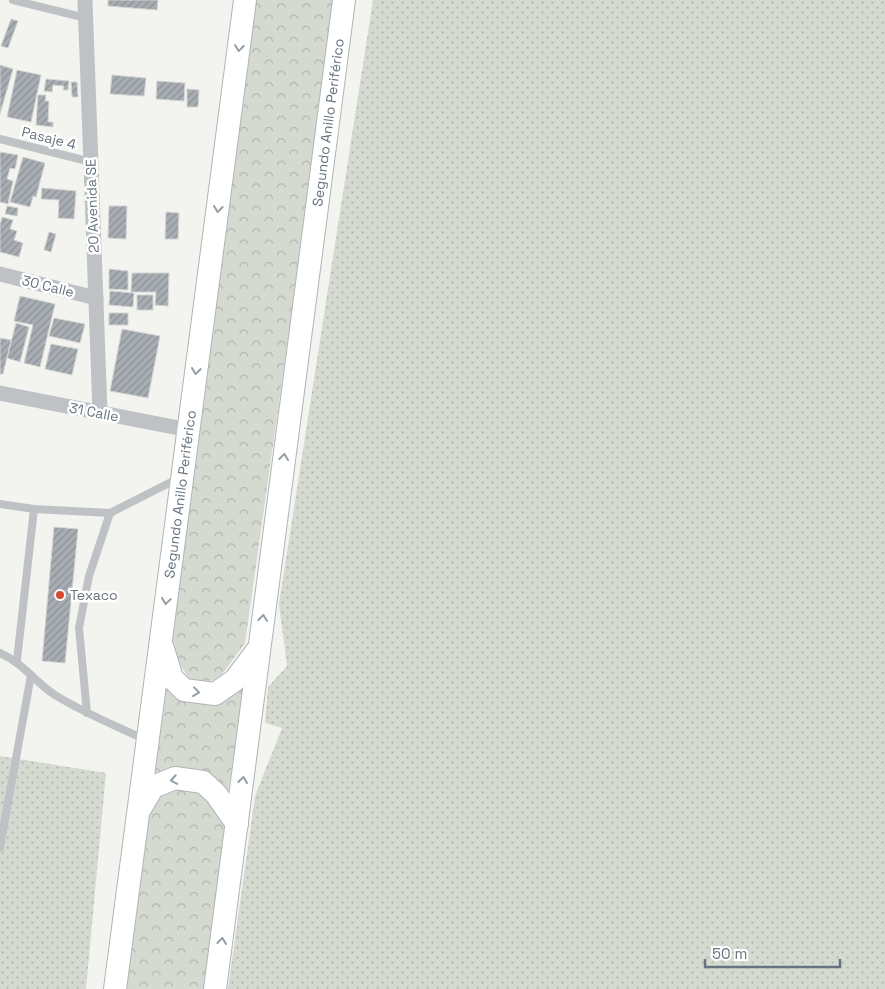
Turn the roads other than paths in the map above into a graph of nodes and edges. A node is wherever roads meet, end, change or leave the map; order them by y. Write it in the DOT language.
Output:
graph roads {
  1 [pos="13,0"];
  2 [pos="85,0"];
  3 [pos="245,0"];
  4 [pos="344,0"];
  5 [pos="86,18"];
  6 [pos="0,139"];
  7 [pos="91,162"];
  8 [pos="0,274"];
  9 [pos="96,298"];
  10 [pos="0,393"];
  11 [pos="100,413"];
  12 [pos="189,430"];
  13 [pos="183,476"];
  14 [pos="0,504"];
  15 [pos="34,509"];
  16 [pos="110,513"];
  17 [pos="161,643"];
  18 [pos="260,646"];
  19 [pos="0,653"];
  20 [pos="17,660"];
  21 [pos="30,675"];
  22 [pos="87,713"];
  23 [pos="148,741"];
  24 [pos="139,810"];
  25 [pos="237,824"];
  26 [pos="0,847"];
  27 [pos="115,989"];
  28 [pos="215,989"];
  1 -- 5 [label="lane"];
  2 -- 5 [label="street, 20 Avenida SE"];
  3 -- 12 [label="main road, Segundo Anillo Periférico, one-way"];
  18 -- 4 [label="main road, Segundo Anillo Periférico, one-way"];
  5 -- 7 [label="street, 20 Avenida SE"];
  6 -- 7 [label="lane, Pasaje 4"];
  7 -- 9 [label="street, 20 Avenida SE"];
  8 -- 9 [label="street, 30 Calle"];
  9 -- 11 [label="street, 20 Avenida SE"];
  10 -- 11 [label="street, 31 Calle"];
  11 -- 12 [label="street, 31 Calle"];
  12 -- 13 [label="main road, Segundo Anillo Periférico"];
  13 -- 16 [label="lane"];
  13 -- 17 [label="main road, Segundo Anillo Periférico, one-way"];
  14 -- 15 [label="lane"];
  15 -- 16 [label="lane"];
  15 -- 20 [label="lane"];
  16 -- 22 [label="lane"];
  17 -- 18 [label="main road, one-way"];
  17 -- 23 [label="main road, Segundo Anillo Periférico"];
  25 -- 18 [label="main road, Segundo Anillo Periférico, one-way"];
  19 -- 20 [label="lane"];
  20 -- 21 [label="lane"];
  21 -- 22 [label="lane"];
  21 -- 26 [label="lane"];
  22 -- 23 [label="lane"];
  23 -- 24 [label="main road, Segundo Anillo Periférico"];
  25 -- 24 [label="main road, one-way"];
  24 -- 27 [label="main road, Segundo Anillo Periférico"];
  28 -- 25 [label="main road, Segundo Anillo Periférico, one-way"];
}
